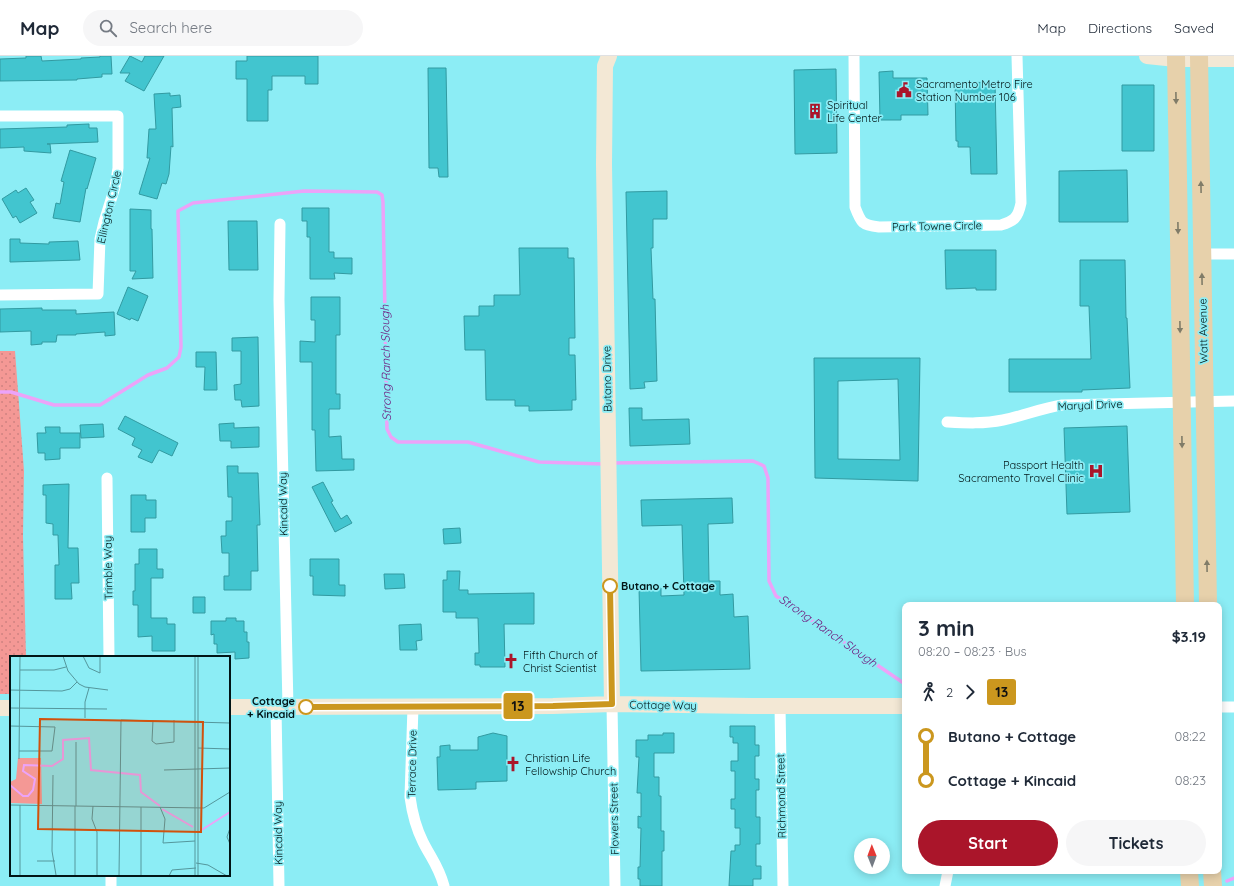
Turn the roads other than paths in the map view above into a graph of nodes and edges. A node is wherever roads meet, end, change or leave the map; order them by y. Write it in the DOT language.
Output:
graph roads {
  1 [pos="609,56"];
  2 [pos="854,56"];
  3 [pos="1017,56"];
  4 [pos="1146,56"];
  5 [pos="1176,57"];
  6 [pos="1199,58"];
  7 [pos="1234,59"];
  8 [pos="0,116"];
  9 [pos="280,224"];
  10 [pos="1201,254"];
  11 [pos="1234,254"];
  12 [pos="0,295"];
  13 [pos="1234,401"];
  14 [pos="1204,402"];
  15 [pos="1182,403"];
  16 [pos="948,422"];
  17 [pos="107,478"];
  18 [pos="1185,602"];
  19 [pos="1208,602"];
  20 [pos="109,656"];
  21 [pos="612,704"];
  22 [pos="780,706"];
  23 [pos="902,706"];
  24 [pos="1234,706"];
  25 [pos="230,707"];
  26 [pos="282,707"];
  27 [pos="413,707"];
  28 [pos="1222,707"];
  29 [pos="947,874"];
  30 [pos="1189,874"];
  31 [pos="1212,874"];
  32 [pos="279,886"];
  33 [pos="444,886"];
  34 [pos="615,886"];
  35 [pos="783,886"];
  36 [pos="945,886"];
  37 [pos="1190,886"];
  38 [pos="1213,886"];
  1 -- 21 [label="street, Butano Drive"];
  2 -- 3 [label="street, Park Towne Circle"];
  4 -- 5 [label="street"];
  5 -- 6 [label="street"];
  5 -- 15 [label="main road, Watt Avenue, one-way"];
  6 -- 7 [label="street"];
  10 -- 6 [label="main road, Watt Avenue, one-way"];
  8 -- 12 [label="street, Ellington Circle"];
  9 -- 26 [label="street, Kincaid Way"];
  10 -- 11 [label="street"];
  14 -- 10 [label="main road, Watt Avenue, one-way"];
  13 -- 14 [label="street, Maryal Drive"];
  14 -- 15 [label="street, Maryal Drive"];
  19 -- 14 [label="main road, Watt Avenue, one-way"];
  15 -- 16 [label="street, Maryal Drive"];
  15 -- 18 [label="main road, Watt Avenue, one-way"];
  17 -- 20 [label="street, Trimble Way"];
  21 -- 22 [label="street, Cottage Way"];
  21 -- 27 [label="street, Cottage Way"];
  21 -- 34 [label="street, Flowers Street"];
  22 -- 23 [label="street, Cottage Way"];
  22 -- 35 [label="street, Richmond Street"];
  24 -- 28 [label="street"];
  25 -- 26 [label="street, Cottage Way"];
  26 -- 27 [label="street, Cottage Way"];
  26 -- 32 [label="street, Kincaid Way"];
  27 -- 33 [label="street, Terrace Drive"];
  29 -- 36 [label="street"];
  30 -- 37 [label="main road"];
  31 -- 38 [label="main road"];
}
